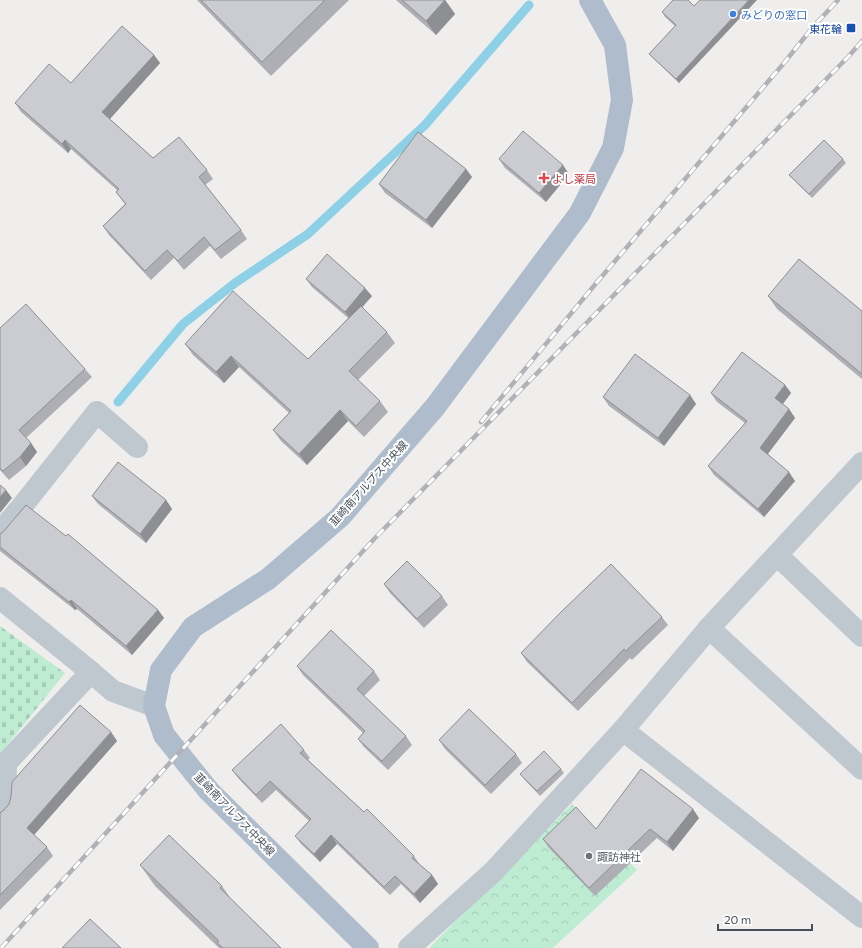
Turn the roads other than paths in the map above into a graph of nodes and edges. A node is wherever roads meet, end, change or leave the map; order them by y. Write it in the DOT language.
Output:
graph roads {
  1 [pos="590,0"];
  2 [pos="137,447"];
  3 [pos="862,463"];
  4 [pos="0,532"];
  5 [pos="777,555"];
  6 [pos="0,598"];
  7 [pos="709,628"];
  8 [pos="862,636"];
  9 [pos="91,672"];
  10 [pos="154,706"];
  11 [pos="623,730"];
  12 [pos="862,769"];
  13 [pos="0,811"];
  14 [pos="862,917"];
  15 [pos="368,948"];
  16 [pos="409,948"];
  1 -- 10 [label="main road, 韮崎南アルプス中央線"];
  2 -- 4 [label="street"];
  3 -- 5 [label="street"];
  5 -- 7 [label="street"];
  5 -- 8 [label="street"];
  6 -- 9 [label="street"];
  7 -- 11 [label="street"];
  7 -- 12 [label="street"];
  9 -- 10 [label="street"];
  9 -- 13 [label="street"];
  10 -- 15 [label="main road, 韮崎南アルプス中央線"];
  11 -- 14 [label="street"];
  11 -- 16 [label="street"];
}
